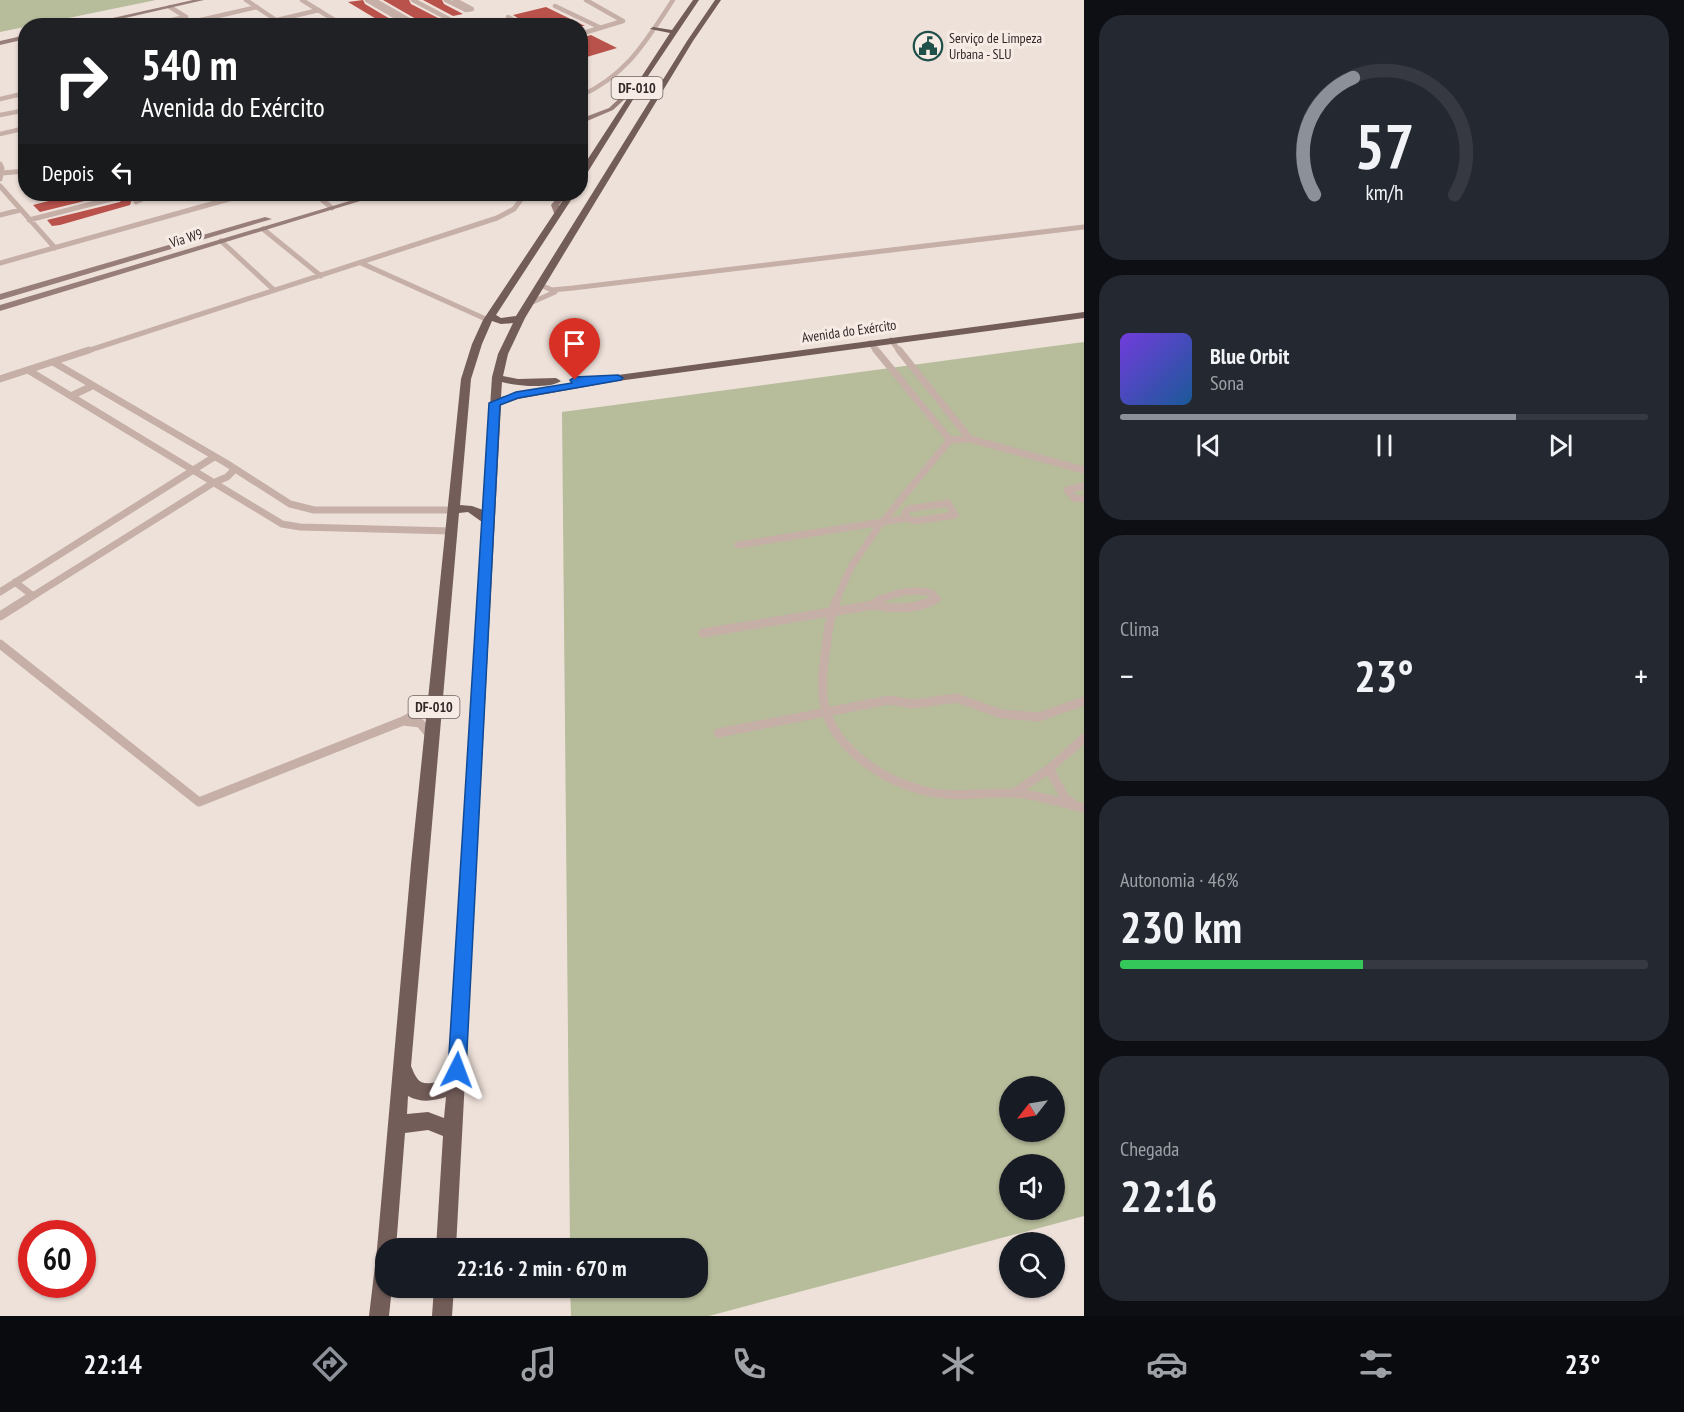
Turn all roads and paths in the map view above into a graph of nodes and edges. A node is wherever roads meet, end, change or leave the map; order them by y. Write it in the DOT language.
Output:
graph roads {
  1 [pos="201,0"];
  2 [pos="246,0"];
  3 [pos="316,0"];
  4 [pos="367,0"];
  5 [pos="374,0"];
  6 [pos="412,0"];
  7 [pos="446,0"];
  8 [pos="455,0"];
  9 [pos="586,0"];
  10 [pos="673,0"];
  11 [pos="696,0"];
  12 [pos="718,0"];
  13 [pos="304,1"];
  14 [pos="555,6"];
  15 [pos="170,7"];
  16 [pos="257,7"];
  17 [pos="316,9"];
  18 [pos="688,14"];
  19 [pos="707,16"];
  20 [pos="185,17"];
  21 [pos="118,18"];
  22 [pos="181,18"];
  23 [pos="216,18"];
  24 [pos="274,18"];
  25 [pos="279,18"];
  26 [pos="331,18"];
  27 [pos="398,18"];
  28 [pos="405,18"];
  29 [pos="447,18"];
  30 [pos="580,18"];
  31 [pos="588,22"];
  32 [pos="601,28"];
  33 [pos="653,29"];
  34 [pos="588,32"];
  35 [pos="675,32"];
  36 [pos="18,39"];
  37 [pos="0,43"];
  38 [pos="640,82"];
  39 [pos="588,93"];
  40 [pos="18,95"];
  41 [pos="0,99"];
  42 [pos="18,112"];
  43 [pos="0,115"];
  44 [pos="588,119"];
  45 [pos="18,130"];
  46 [pos="619,131"];
  47 [pos="636,131"];
  48 [pos="0,134"];
  49 [pos="607,138"];
  50 [pos="630,142"];
  51 [pos="0,164"];
  52 [pos="588,166"];
  53 [pos="18,173"];
  54 [pos="1,176"];
  55 [pos="0,186"];
  56 [pos="94,201"];
  57 [pos="222,201"];
  58 [pos="324,201"];
  59 [pos="338,201"];
  60 [pos="344,201"];
  61 [pos="520,201"];
  62 [pos="558,201"];
  63 [pos="566,201"];
  64 [pos="329,205"];
  65 [pos="20,210"];
  66 [pos="558,213"];
  67 [pos="0,215"];
  68 [pos="274,217"];
  69 [pos="29,220"];
  70 [pos="282,223"];
  71 [pos="1084,226"];
  72 [pos="263,229"];
  73 [pos="221,241"];
  74 [pos="55,248"];
  75 [pos="361,263"];
  76 [pos="0,264"];
  77 [pos="321,276"];
  78 [pos="542,283"];
  79 [pos="573,288"];
  80 [pos="274,290"];
  81 [pos="0,297"];
  82 [pos="528,304"];
  83 [pos="0,308"];
  84 [pos="1084,315"];
  85 [pos="490,317"];
  86 [pos="520,318"];
  87 [pos="891,340"];
  88 [pos="870,343"];
  89 [pos="53,362"];
  90 [pos="28,370"];
  91 [pos="496,377"];
  92 [pos="618,378"];
  93 [pos="0,379"];
  94 [pos="92,386"];
  95 [pos="71,396"];
  96 [pos="495,403"];
  97 [pos="970,439"];
  98 [pos="950,440"];
  99 [pos="214,457"];
  100 [pos="235,469"];
  101 [pos="1084,470"];
  102 [pos="193,472"];
  103 [pos="213,483"];
  104 [pos="1084,486"];
  105 [pos="454,494"];
  106 [pos="488,495"];
  107 [pos="1084,499"];
  108 [pos="377,510"];
  109 [pos="453,510"];
  110 [pos="907,518"];
  111 [pos="488,520"];
  112 [pos="883,521"];
  113 [pos="370,529"];
  114 [pos="450,531"];
  115 [pos="738,545"];
  116 [pos="15,582"];
  117 [pos="0,592"];
  118 [pos="33,596"];
  119 [pos="873,605"];
  120 [pos="831,612"];
  121 [pos="0,616"];
  122 [pos="703,633"];
  123 [pos="0,644"];
  124 [pos="434,699"];
  125 [pos="1084,701"];
  126 [pos="826,712"];
  127 [pos="403,721"];
  128 [pos="718,732"];
  129 [pos="431,736"];
  130 [pos="1084,738"];
  131 [pos="1049,770"];
  132 [pos="1014,793"];
  133 [pos="1080,807"];
  134 [pos="402,1068"];
  135 [pos="457,1070"];
  136 [pos="398,1124"];
  137 [pos="453,1130"];
  138 [pos="387,1238"];
  139 [pos="447,1238"];
  140 [pos="381,1298"];
  141 [pos="443,1298"];
  142 [pos="379,1316"];
  143 [pos="442,1316"];
  1 -- 15 [label="street"];
  2 -- 16 [label="street"];
  3 -- 13 [label="street"];
  4 -- 27 [label="street"];
  5 -- 28 [label="street"];
  6 -- 29 [label="street"];
  7 -- 8 [label="street"];
  9 -- 32 [label="street"];
  10 -- 33 [label="street"];
  11 -- 18 [label="main road, DF-010"];
  12 -- 19 [label="main road, DF-010"];
  13 -- 17 [label="street"];
  14 -- 30 [label="street"];
  15 -- 20 [label="street"];
  15 -- 21 [label="street"];
  16 -- 23 [label="street"];
  16 -- 24 [label="street"];
  17 -- 25 [label="street"];
  17 -- 26 [label="street"];
  18 -- 19 [label="main road"];
  18 -- 35 [label="main road, DF-010"];
  19 -- 47 [label="main road, DF-010"];
  20 -- 22 [label="street"];
  31 -- 32 [label="street"];
  32 -- 34 [label="street"];
  33 -- 35 [label="main road"];
  33 -- 39 [label="street"];
  35 -- 38 [label="main road, DF-010"];
  36 -- 37 [label="street"];
  38 -- 44 [label="street"];
  38 -- 46 [label="main road, DF-010"];
  40 -- 41 [label="street"];
  42 -- 43 [label="street"];
  45 -- 48 [label="street"];
  46 -- 47 [label="main road"];
  46 -- 49 [label="main road, DF-010"];
  47 -- 50 [label="main road, DF-010"];
  49 -- 50 [label="main road"];
  49 -- 52 [label="main road, DF-010"];
  50 -- 78 [label="main road, DF-010"];
  51 -- 54 [label="street"];
  53 -- 54 [label="street"];
  55 -- 65 [label="street"];
  56 -- 69 [label="street"];
  57 -- 74 [label="street"];
  58 -- 64 [label="street"];
  59 -- 64 [label="street, Via W9"];
  60 -- 64 [label="street, Via W9"];
  61 -- 75 [label="street"];
  62 -- 66 [label="street"];
  63 -- 66 [label="main road, DF-010"];
  64 -- 68 [label="street, Via W9"];
  64 -- 70 [label="street, Via W9"];
  65 -- 67 [label="street"];
  65 -- 69 [label="street"];
  66 -- 85 [label="main road, DF-010"];
  68 -- 70 [label="street"];
  68 -- 81 [label="street, Via W9"];
  69 -- 74 [label="street"];
  70 -- 72 [label="street, Via W9"];
  71 -- 79 [label="street"];
  72 -- 73 [label="street, Via W9"];
  72 -- 77 [label="street"];
  73 -- 80 [label="street"];
  73 -- 83 [label="street, Via W9"];
  74 -- 76 [label="street"];
  75 -- 77 [label="street"];
  75 -- 85 [label="street"];
  77 -- 80 [label="street"];
  78 -- 79 [label="street"];
  78 -- 82 [label="main road, DF-010"];
  79 -- 82 [label="street"];
  80 -- 89 [label="street"];
  82 -- 86 [label="main road, DF-010"];
  84 -- 87 [label="main road, Avenida do Exército"];
  85 -- 86 [label="main road"];
  85 -- 105 [label="main road, DF-010"];
  86 -- 91 [label="main road, DF-010"];
  87 -- 88 [label="main road, Avenida do Exército"];
  87 -- 97 [label="street"];
  88 -- 92 [label="main road, Avenida do Exército"];
  88 -- 98 [label="street"];
  89 -- 90 [label="street"];
  89 -- 94 [label="street"];
  90 -- 93 [label="street"];
  90 -- 95 [label="street"];
  91 -- 92 [label="main road, Avenida do Exército"];
  91 -- 96 [label="main road, DF-010"];
  92 -- 96 [label="main road, Avenida do Exército"];
  94 -- 95 [label="street"];
  94 -- 99 [label="street"];
  95 -- 102 [label="street"];
  96 -- 106 [label="main road, DF-010"];
  97 -- 98 [label="street"];
  97 -- 101 [label="street"];
  98 -- 112 [label="street"];
  99 -- 100 [label="street"];
  99 -- 102 [label="street"];
  100 -- 103 [label="street"];
  100 -- 108 [label="street"];
  102 -- 103 [label="street"];
  102 -- 116 [label="street"];
  103 -- 113 [label="street"];
  103 -- 118 [label="street"];
  104 -- 107 [label="street"];
  105 -- 106 [label="main road"];
  105 -- 109 [label="main road, DF-010"];
  106 -- 111 [label="main road, DF-010"];
  108 -- 109 [label="street"];
  108 -- 113 [label="street"];
  109 -- 111 [label="main road"];
  109 -- 114 [label="main road, DF-010"];
  110 -- 110 [label="street"];
  110 -- 112 [label="street"];
  111 -- 135 [label="main road, DF-010"];
  112 -- 115 [label="street"];
  112 -- 120 [label="street"];
  113 -- 114 [label="street"];
  114 -- 124 [label="main road, DF-010"];
  116 -- 117 [label="street"];
  116 -- 118 [label="street"];
  118 -- 121 [label="street"];
  119 -- 119 [label="street"];
  119 -- 120 [label="street"];
  120 -- 122 [label="street"];
  120 -- 126 [label="street"];
  123 -- 127 [label="street"];
  124 -- 127 [label="street"];
  124 -- 129 [label="main road, DF-010"];
  125 -- 126 [label="street"];
  126 -- 128 [label="street"];
  126 -- 132 [label="street"];
  127 -- 129 [label="street"];
  129 -- 134 [label="main road, DF-010"];
  130 -- 131 [label="street"];
  131 -- 132 [label="street"];
  131 -- 133 [label="street"];
  132 -- 133 [label="street"];
  134 -- 135 [label="main road"];
  134 -- 136 [label="main road, DF-010"];
  135 -- 137 [label="main road, DF-010"];
  136 -- 137 [label="main road"];
  136 -- 138 [label="main road, DF-010"];
  137 -- 139 [label="main road, DF-010"];
  140 -- 142 [label="main road, DF-010"];
  141 -- 143 [label="main road"];
}
